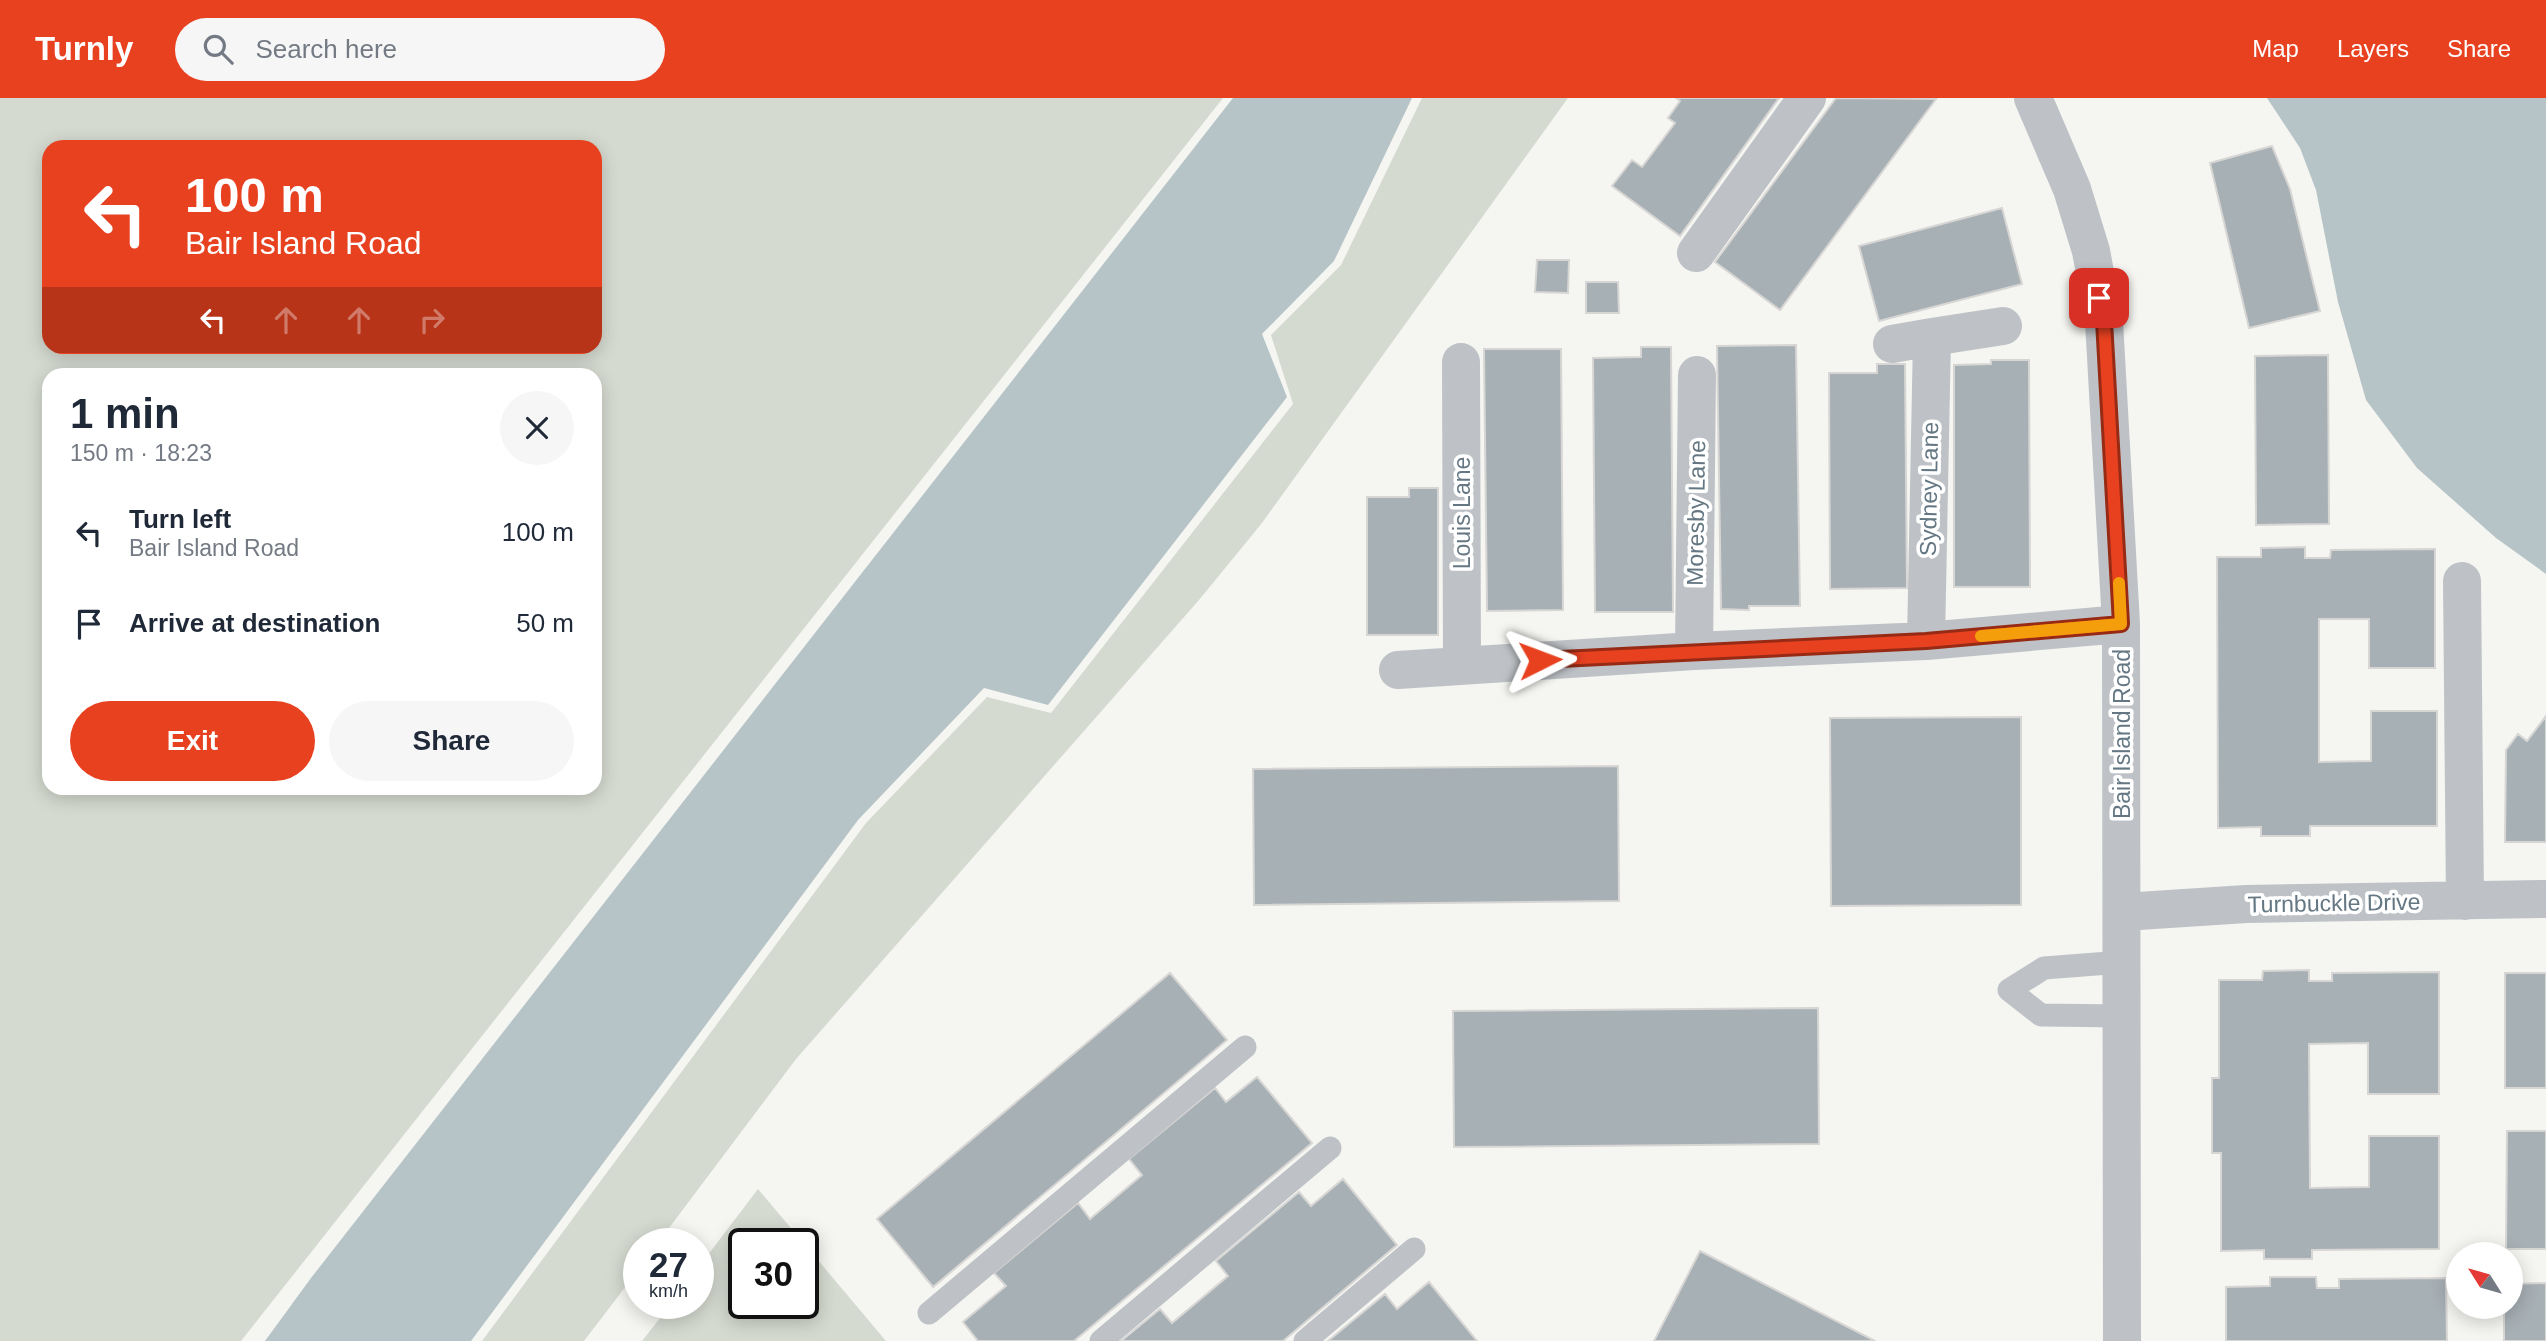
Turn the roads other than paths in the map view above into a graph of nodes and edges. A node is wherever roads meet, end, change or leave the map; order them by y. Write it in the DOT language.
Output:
graph roads {
  1 [pos="1807,98"];
  2 [pos="2033,98"];
  3 [pos="1696,253"];
  4 [pos="2003,326"];
  5 [pos="1932,337"];
  6 [pos="1892,344"];
  7 [pos="1461,362"];
  8 [pos="1697,375"];
  9 [pos="2462,581"];
  10 [pos="2121,624"];
  11 [pos="1926,641"];
  12 [pos="1694,651"];
  13 [pos="1462,664"];
  14 [pos="1398,670"];
  15 [pos="2546,899"];
  16 [pos="2465,901"];
  17 [pos="2123,912"];
  18 [pos="2122,962"];
  19 [pos="2123,1016"];
  20 [pos="1245,1047"];
  21 [pos="1330,1148"];
  22 [pos="1414,1249"];
  23 [pos="929,1313"];
  24 [pos="1101,1341"];
  25 [pos="1305,1341"];
  26 [pos="2123,1341"];
  1 -- 3 [label="street"];
  2 -- 10 [label="street, Bair Island Road"];
  4 -- 5 [label="street"];
  5 -- 6 [label="street"];
  5 -- 11 [label="street, Sydney Lane"];
  7 -- 13 [label="street, Louis Lane"];
  8 -- 12 [label="street, Moresby Lane"];
  9 -- 16 [label="street"];
  10 -- 11 [label="street"];
  10 -- 17 [label="street, Bair Island Road"];
  11 -- 12 [label="street"];
  12 -- 13 [label="street"];
  13 -- 14 [label="street"];
  15 -- 16 [label="street, Turnbuckle Drive"];
  16 -- 17 [label="street, Turnbuckle Drive"];
  17 -- 18 [label="street, Bair Island Road"];
  18 -- 19 [label="street, Bair Island Road"];
  18 -- 19 [label="lane"];
  19 -- 26 [label="street, Bair Island Road"];
  20 -- 23 [label="lane"];
  21 -- 24 [label="lane"];
  22 -- 25 [label="lane"];
}
